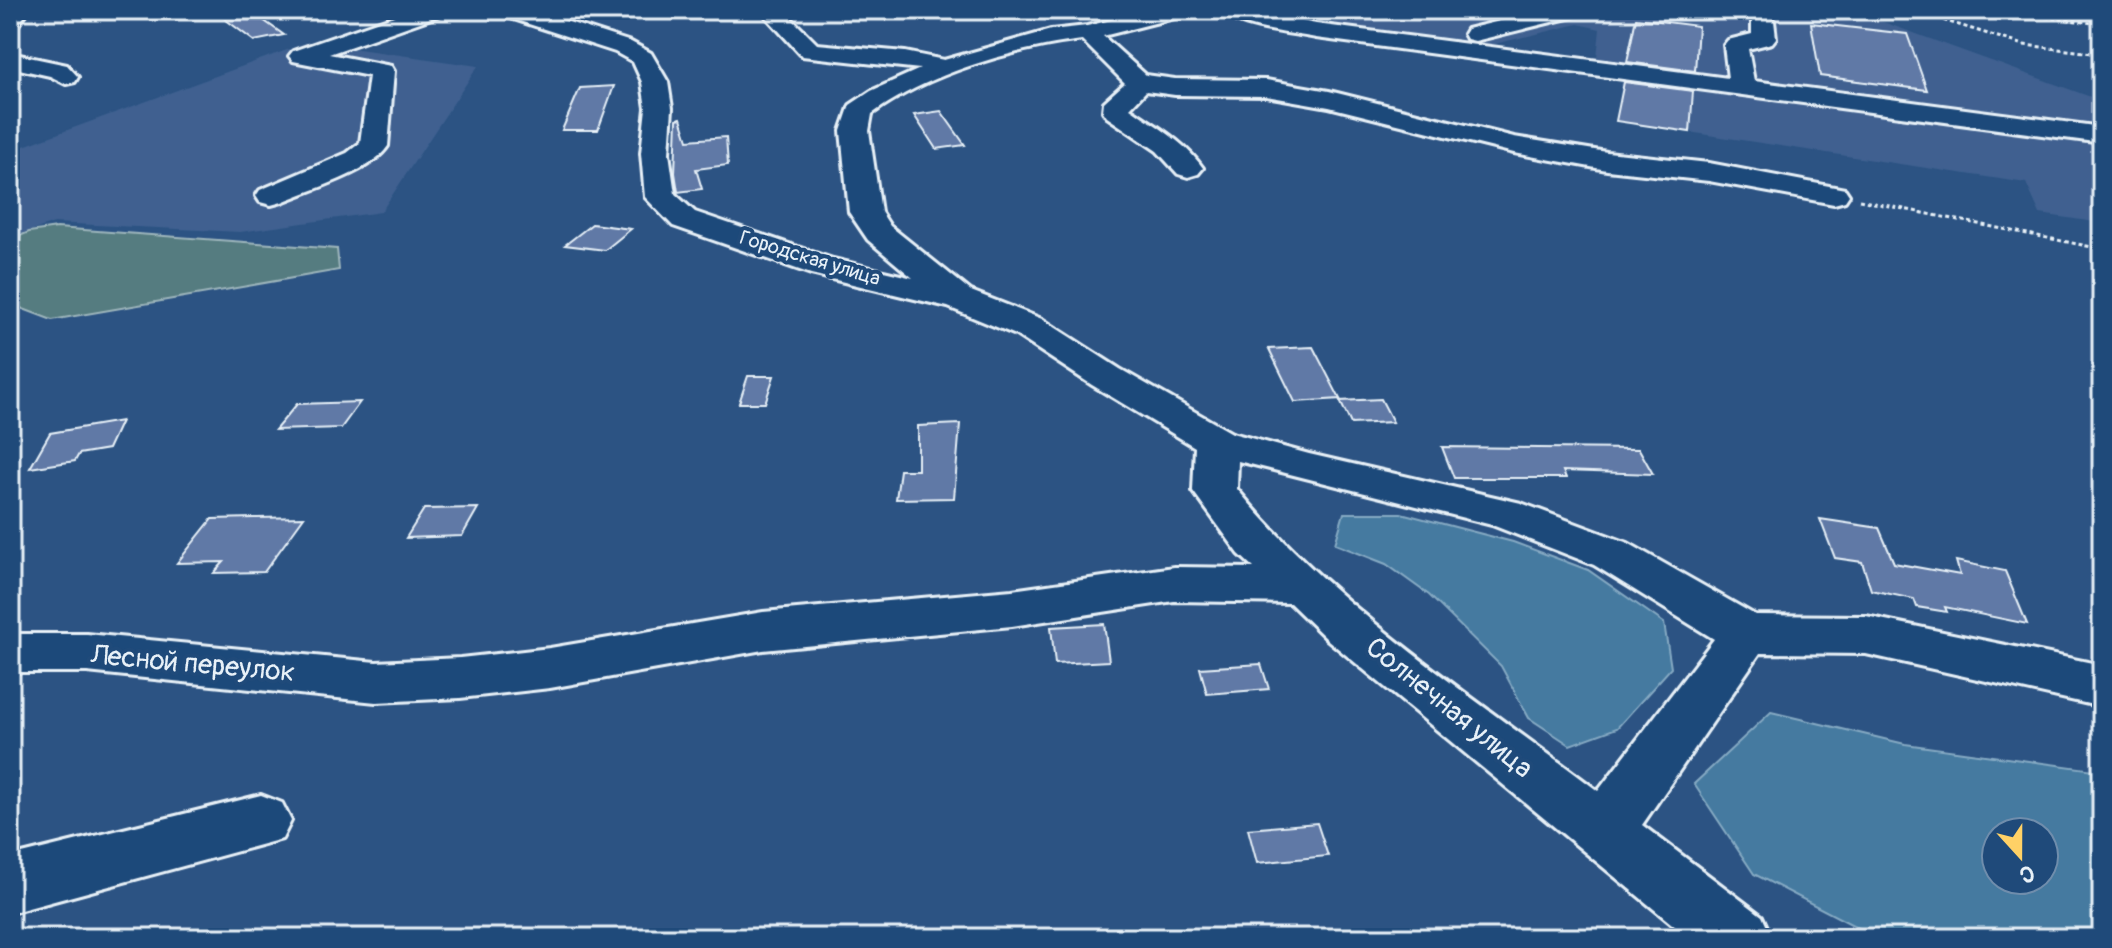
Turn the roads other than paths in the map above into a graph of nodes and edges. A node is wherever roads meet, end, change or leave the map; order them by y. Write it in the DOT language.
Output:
graph roads {
  1 [pos="18,10"];
  2 [pos="432,10"];
  3 [pos="509,10"];
  4 [pos="771,10"];
  5 [pos="1178,10"];
  6 [pos="1304,10"];
  7 [pos="1493,10"];
  8 [pos="1231,11"];
  9 [pos="348,16"];
  10 [pos="1376,16"];
  11 [pos="10,20"];
  12 [pos="1763,21"];
  13 [pos="1346,22"];
  14 [pos="1527,22"];
  15 [pos="1571,23"];
  16 [pos="377,28"];
  17 [pos="1087,33"];
  18 [pos="1475,35"];
  19 [pos="10,60"];
  20 [pos="945,67"];
  21 [pos="66,77"];
  22 [pos="1138,82"];
  23 [pos="1742,88"];
  24 [pos="2102,135"];
  25 [pos="1188,168"];
  26 [pos="1834,195"];
  27 [pos="271,196"];
  28 [pos="960,299"];
  29 [pos="1217,442"];
  30 [pos="1302,586"];
  31 [pos="1746,634"];
  32 [pos="10,653"];
  33 [pos="2102,686"];
  34 [pos="261,821"];
  35 [pos="1603,832"];
  36 [pos="10,885"];
  37 [pos="1739,938"];
  1 -- 11 [label="street"];
  2 -- 16 [label="street"];
  3 -- 28 [label="street, Городская улица"];
  4 -- 20 [label="street"];
  5 -- 17 [label="street"];
  6 -- 8 [label="street"];
  7 -- 14 [label="street"];
  7 -- 18 [label="street"];
  8 -- 18 [label="street"];
  9 -- 16 [label="street"];
  10 -- 13 [label="street"];
  12 -- 23 [label="street"];
  14 -- 15 [label="street"];
  14 -- 18 [label="street"];
  15 -- 18 [label="street"];
  16 -- 27 [label="street"];
  17 -- 20 [label="street"];
  17 -- 22 [label="street"];
  18 -- 23 [label="street"];
  19 -- 21 [label="street"];
  20 -- 28 [label="street"];
  22 -- 25 [label="street"];
  22 -- 26 [label="street"];
  23 -- 24 [label="street"];
  28 -- 29 [label="street, Городская улица"];
  29 -- 30 [label="street, Солнечная улица"];
  29 -- 31 [label="street, Городская улица"];
  30 -- 32 [label="street, Лесной переулок"];
  30 -- 35 [label="street, Солнечная улица"];
  31 -- 33 [label="street"];
  31 -- 35 [label="street"];
  34 -- 36 [label="street"];
  35 -- 37 [label="street, Солнечная улица"];
}
